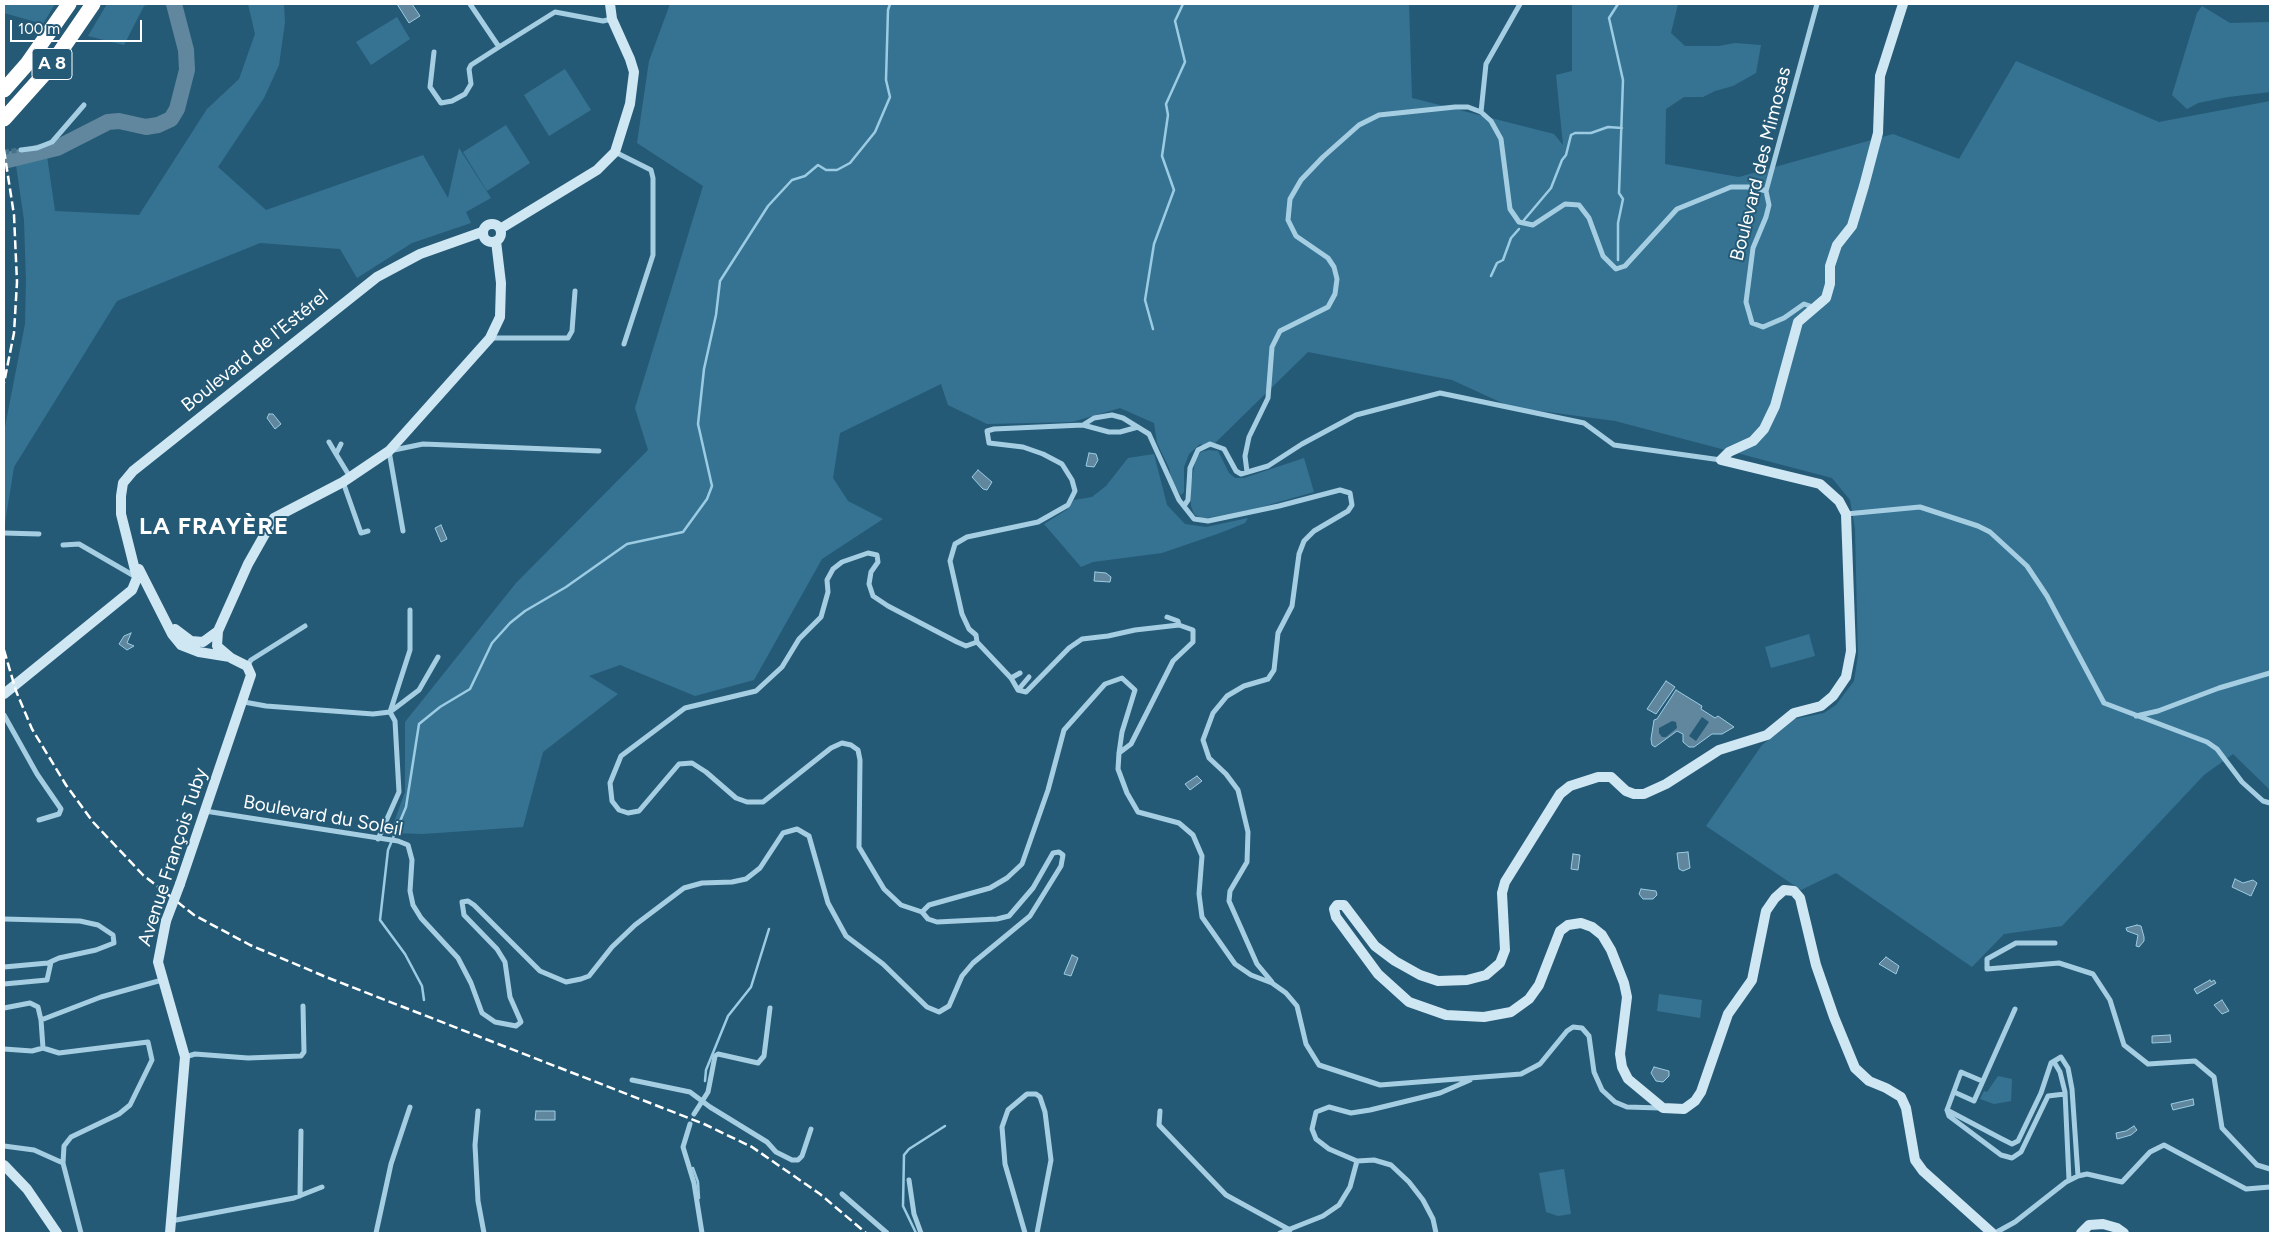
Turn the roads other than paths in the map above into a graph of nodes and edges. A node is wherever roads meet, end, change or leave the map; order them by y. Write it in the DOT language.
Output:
graph roads {
  1 [pos="69,4"];
  2 [pos="93,4"];
  3 [pos="470,4"];
  4 [pos="610,4"];
  5 [pos="1520,4"];
  6 [pos="1817,4"];
  7 [pos="1903,4"];
  8 [pos="612,19"];
  9 [pos="499,47"];
  10 [pos="434,52"];
  11 [pos="4,90"];
  12 [pos="84,105"];
  13 [pos="1481,112"];
  14 [pos="4,119"];
  15 [pos="21,150"];
  16 [pos="615,152"];
  17 [pos="1766,191"];
  18 [pos="500,229"];
  19 [pos="482,232"];
  20 [pos="496,241"];
  21 [pos="575,291"];
  22 [pos="1813,307"];
  23 [pos="490,338"];
  24 [pos="624,344"];
  25 [pos="1083,425"];
  26 [pos="1138,427"];
  27 [pos="329,442"];
  28 [pos="341,444"];
  29 [pos="389,451"];
  30 [pos="598,451"];
  31 [pos="336,454"];
  32 [pos="1721,460"];
  33 [pos="1247,472"];
  34 [pos="347,479"];
  35 [pos="1184,506"];
  36 [pos="1846,514"];
  37 [pos="368,531"];
  38 [pos="403,531"];
  39 [pos="5,533"];
  40 [pos="39,534"];
  41 [pos="63,545"];
  42 [pos="132,552"];
  43 [pos="137,578"];
  44 [pos="148,588"];
  45 [pos="132,590"];
  46 [pos="410,610"];
  47 [pos="164,617"];
  48 [pos="1167,618"];
  49 [pos="1179,625"];
  50 [pos="305,626"];
  51 [pos="218,631"];
  52 [pos="977,642"];
  53 [pos="438,656"];
  54 [pos="231,658"];
  55 [pos="247,666"];
  56 [pos="1020,673"];
  57 [pos="2270,673"];
  58 [pos="1029,677"];
  59 [pos="1011,678"];
  60 [pos="1018,690"];
  61 [pos="4,694"];
  62 [pos="244,702"];
  63 [pos="390,712"];
  64 [pos="4,715"];
  65 [pos="2136,716"];
  66 [pos="1118,753"];
  67 [pos="2270,803"];
  68 [pos="205,811"];
  69 [pos="38,820"];
  70 [pos="378,839"];
  71 [pos="922,912"];
  72 [pos="4,919"];
  73 [pos="2055,943"];
  74 [pos="50,962"];
  75 [pos="4,967"];
  76 [pos="162,980"];
  77 [pos="1272,983"];
  78 [pos="4,984"];
  79 [pos="303,1006"];
  80 [pos="4,1008"];
  81 [pos="770,1008"];
  82 [pos="2014,1009"];
  83 [pos="41,1020"];
  84 [pos="43,1048"];
  85 [pos="4,1049"];
  86 [pos="185,1058"];
  87 [pos="2054,1062"];
  88 [pos="1472,1078"];
  89 [pos="632,1080"];
  90 [pos="1982,1081"];
  91 [pos="1954,1092"];
  92 [pos="2065,1094"];
  93 [pos="700,1100"];
  94 [pos="410,1106"];
  95 [pos="2074,1107"];
  96 [pos="1663,1108"];
  97 [pos="2066,1108"];
  98 [pos="1947,1110"];
  99 [pos="478,1111"];
  100 [pos="1160,1111"];
  101 [pos="694,1114"];
  102 [pos="690,1124"];
  103 [pos="811,1129"];
  104 [pos="301,1131"];
  105 [pos="4,1146"];
  106 [pos="1357,1161"];
  107 [pos="64,1163"];
  108 [pos="4,1164"];
  109 [pos="2270,1169"];
  110 [pos="2078,1176"];
  111 [pos="909,1180"];
  112 [pos="2069,1180"];
  113 [pos="322,1187"];
  114 [pos="2270,1187"];
  115 [pos="842,1194"];
  116 [pos="300,1196"];
  117 [pos="171,1221"];
  118 [pos="1290,1230"];
  119 [pos="81,1231"];
  120 [pos="57,1233"];
  121 [pos="74,1233"];
  122 [pos="170,1233"];
  123 [pos="376,1233"];
  124 [pos="484,1233"];
  125 [pos="702,1233"];
  126 [pos="887,1233"];
  127 [pos="921,1233"];
  128 [pos="1025,1233"];
  129 [pos="1037,1233"];
  130 [pos="1280,1233"];
  131 [pos="1436,1233"];
  132 [pos="1994,1233"];
  133 [pos="2081,1233"];
  134 [pos="2124,1233"];
  1 -- 11 [label="highway, A 8"];
  2 -- 14 [label="highway, A 8"];
  3 -- 9 [label="street"];
  4 -- 8 [label="street"];
  5 -- 13 [label="street"];
  6 -- 17 [label="street, Boulevard des Mimosas"];
  7 -- 22 [label="street"];
  8 -- 9 [label="street"];
  8 -- 16 [label="street"];
  9 -- 10 [label="street"];
  12 -- 15 [label="street"];
  13 -- 17 [label="street"];
  13 -- 33 [label="street"];
  16 -- 18 [label="street"];
  16 -- 24 [label="street"];
  17 -- 22 [label="street, Boulevard des Mimosas"];
  18 -- 19 [label="street"];
  18 -- 20 [label="street"];
  19 -- 20 [label="street"];
  19 -- 42 [label="street, Boulevard de l'Estérel"];
  20 -- 23 [label="street"];
  21 -- 23 [label="street"];
  22 -- 32 [label="street"];
  23 -- 29 [label="street"];
  25 -- 26 [label="street"];
  25 -- 26 [label="street"];
  25 -- 52 [label="street"];
  26 -- 35 [label="street"];
  27 -- 31 [label="street"];
  28 -- 31 [label="street"];
  29 -- 30 [label="street"];
  29 -- 34 [label="street"];
  29 -- 38 [label="street"];
  31 -- 34 [label="street"];
  32 -- 33 [label="street"];
  32 -- 36 [label="street"];
  33 -- 35 [label="street"];
  34 -- 37 [label="street"];
  34 -- 51 [label="street"];
  35 -- 77 [label="street"];
  36 -- 65 [label="street"];
  36 -- 96 [label="street"];
  39 -- 40 [label="street"];
  41 -- 43 [label="street"];
  42 -- 43 [label="street, Boulevard de l'Estérel"];
  42 -- 44 [label="street, Boulevard de l'Estérel"];
  43 -- 45 [label="street"];
  44 -- 45 [label="street"];
  44 -- 47 [label="street, Boulevard de l'Estérel"];
  45 -- 61 [label="street"];
  46 -- 63 [label="street"];
  47 -- 51 [label="street, Boulevard de l'Estérel"];
  47 -- 54 [label="street, Boulevard de l'Estérel"];
  48 -- 49 [label="street"];
  49 -- 60 [label="street"];
  49 -- 66 [label="street"];
  50 -- 55 [label="street"];
  51 -- 54 [label="street"];
  52 -- 59 [label="street"];
  52 -- 71 [label="street"];
  53 -- 63 [label="street"];
  54 -- 55 [label="street"];
  55 -- 62 [label="street, Avenue François Tuby"];
  56 -- 59 [label="street"];
  57 -- 65 [label="street"];
  58 -- 60 [label="street"];
  59 -- 60 [label="street"];
  62 -- 63 [label="street"];
  62 -- 68 [label="street, Avenue François Tuby"];
  63 -- 70 [label="street"];
  64 -- 69 [label="street"];
  65 -- 67 [label="street"];
  66 -- 71 [label="street"];
  66 -- 77 [label="street"];
  68 -- 70 [label="street, Boulevard du Soleil"];
  68 -- 76 [label="street, Avenue François Tuby, bridge"];
  70 -- 71 [label="street, Boulevard du Soleil"];
  72 -- 74 [label="street"];
  73 -- 109 [label="street"];
  74 -- 75 [label="street"];
  74 -- 78 [label="street"];
  76 -- 83 [label="street"];
  76 -- 86 [label="street, Avenue François Tuby"];
  77 -- 88 [label="street"];
  79 -- 86 [label="street"];
  80 -- 83 [label="street"];
  81 -- 93 [label="street"];
  82 -- 90 [label="street"];
  83 -- 84 [label="street"];
  84 -- 85 [label="street"];
  84 -- 107 [label="street"];
  86 -- 117 [label="street, Avenue François Tuby"];
  87 -- 92 [label="street"];
  87 -- 95 [label="street"];
  87 -- 98 [label="street"];
  88 -- 96 [label="street"];
  88 -- 106 [label="street"];
  89 -- 93 [label="street"];
  90 -- 91 [label="street"];
  90 -- 91 [label="street"];
  91 -- 98 [label="street"];
  92 -- 97 [label="street"];
  92 -- 98 [label="street"];
  93 -- 101 [label="street"];
  93 -- 103 [label="street"];
  94 -- 123 [label="street"];
  95 -- 97 [label="street"];
  95 -- 110 [label="street"];
  96 -- 132 [label="street"];
  97 -- 112 [label="street"];
  99 -- 124 [label="street"];
  100 -- 118 [label="street"];
  102 -- 125 [label="street"];
  104 -- 116 [label="street"];
  105 -- 107 [label="street"];
  106 -- 118 [label="street"];
  106 -- 131 [label="street"];
  107 -- 119 [label="street"];
  108 -- 120 [label="street"];
  110 -- 112 [label="street"];
  110 -- 114 [label="street"];
  111 -- 127 [label="street"];
  112 -- 132 [label="street"];
  113 -- 116 [label="street"];
  115 -- 126 [label="street"];
  116 -- 117 [label="street"];
  117 -- 122 [label="street, Avenue François Tuby"];
  118 -- 130 [label="street"];
  119 -- 121 [label="street"];
  128 -- 129 [label="street"];
  133 -- 134 [label="street"];
}
